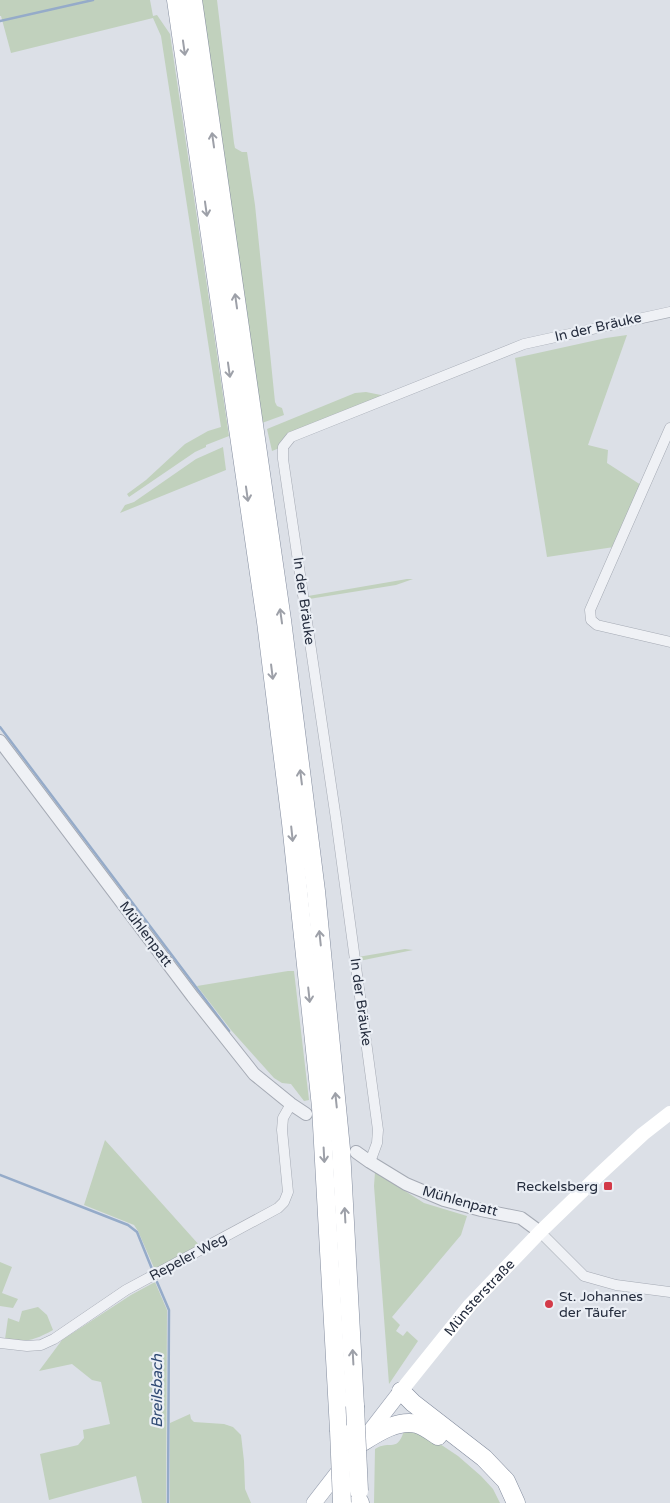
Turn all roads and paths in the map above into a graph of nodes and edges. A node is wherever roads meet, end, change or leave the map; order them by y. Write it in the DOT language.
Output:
graph roads {
  1 [pos="176,0"];
  2 [pos="193,0"];
  3 [pos="670,312"];
  4 [pos="670,428"];
  5 [pos="670,642"];
  6 [pos="0,741"];
  7 [pos="291,1104"];
  8 [pos="670,1113"];
  9 [pos="306,1114"];
  10 [pos="356,1152"];
  11 [pos="370,1162"];
  12 [pos="540,1232"];
  13 [pos="670,1292"];
  14 [pos="0,1343"];
  15 [pos="397,1396"];
  16 [pos="438,1436"];
  17 [pos="361,1443"];
  18 [pos="356,1500"];
  19 [pos="314,1503"];
  20 [pos="505,1503"];
  21 [pos="516,1503"];
  1 -- 18 [label="highway, one-way, bridge"];
  18 -- 2 [label="highway, one-way, bridge"];
  3 -- 11 [label="street, In der Bräuke"];
  4 -- 5 [label="street"];
  6 -- 7 [label="street, Mühlenpatt"];
  7 -- 9 [label="street, Mühlenpatt"];
  7 -- 14 [label="street, Repeler Weg"];
  8 -- 12 [label="main road, Münsterstraße"];
  10 -- 11 [label="street, Mühlenpatt"];
  11 -- 12 [label="street, Mühlenpatt"];
  12 -- 13 [label="street"];
  12 -- 15 [label="main road, Münsterstraße"];
  15 -- 16 [label="highway"];
  15 -- 17 [label="main road, Münsterstraße"];
  15 -- 21 [label="highway"];
  16 -- 17 [label="highway"];
  16 -- 20 [label="highway"];
  17 -- 19 [label="main road, Münsterstraße"];
}
